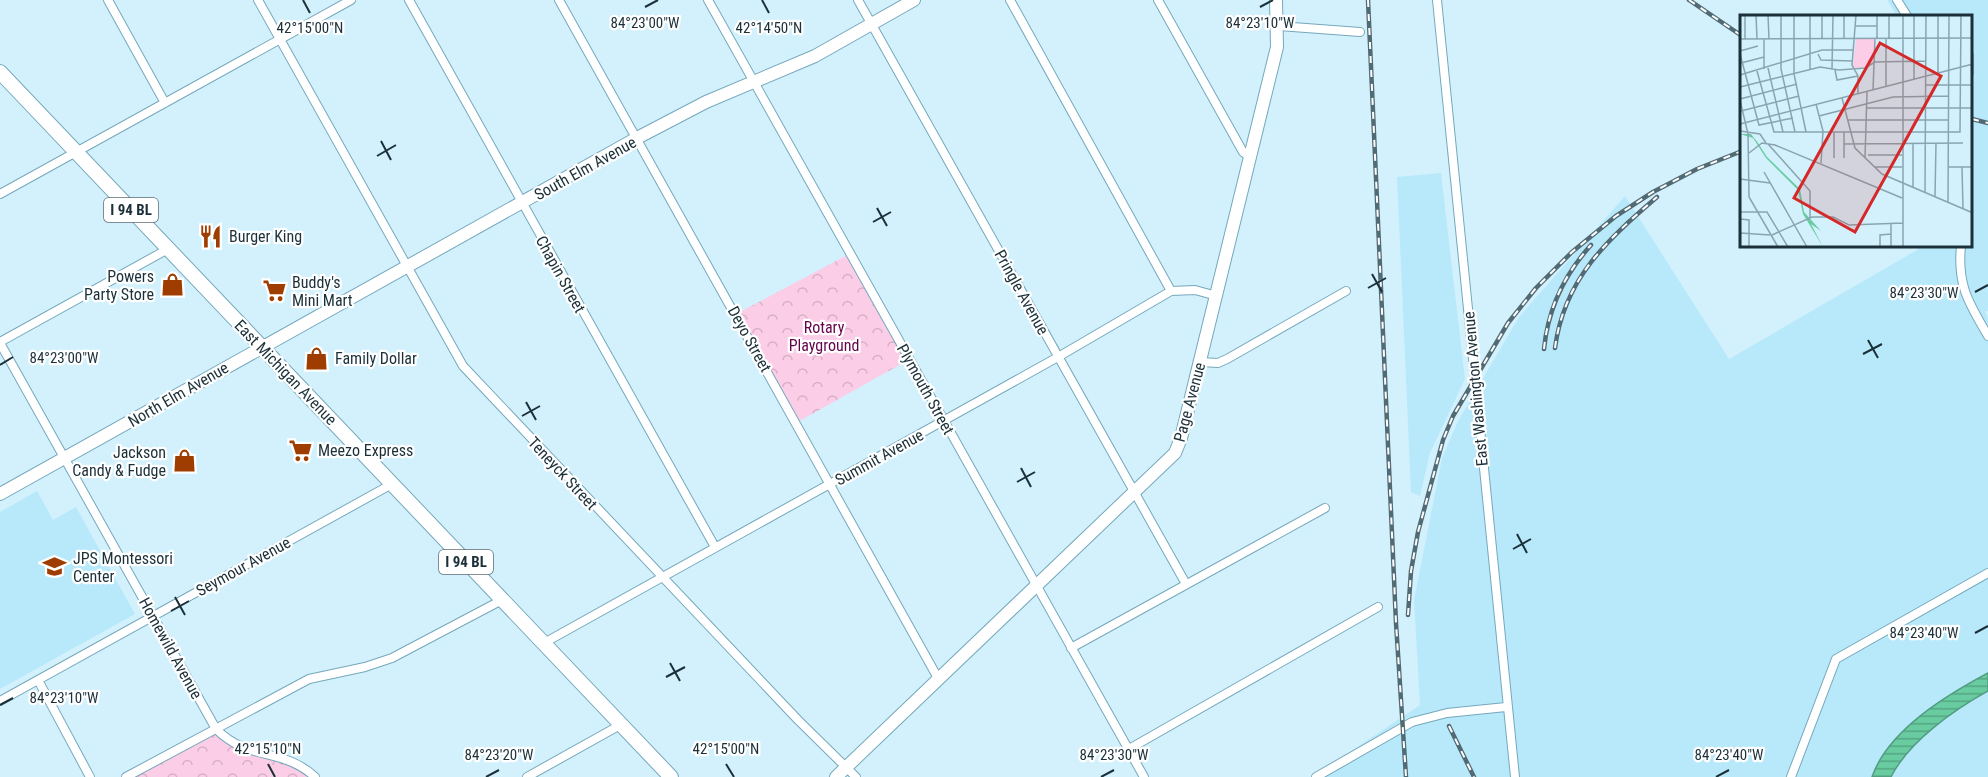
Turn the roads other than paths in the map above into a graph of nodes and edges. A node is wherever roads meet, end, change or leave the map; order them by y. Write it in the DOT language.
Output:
graph roads {
  1 [pos="108,0"];
  2 [pos="258,0"];
  3 [pos="351,0"];
  4 [pos="409,0"];
  5 [pos="559,0"];
  6 [pos="708,0"];
  7 [pos="858,0"];
  8 [pos="914,0"];
  9 [pos="1010,0"];
  10 [pos="1158,0"];
  11 [pos="1276,0"];
  12 [pos="1437,0"];
  13 [pos="1897,0"];
  14 [pos="1905,15"];
  15 [pos="872,24"];
  16 [pos="1279,26"];
  17 [pos="1360,32"];
  18 [pos="280,40"];
  19 [pos="0,72"];
  20 [pos="754,81"];
  21 [pos="165,102"];
  22 [pos="637,138"];
  23 [pos="76,152"];
  24 [pos="1251,158"];
  25 [pos="0,194"];
  26 [pos="521,203"];
  27 [pos="1961,248"];
  28 [pos="168,249"];
  29 [pos="407,266"];
  30 [pos="1172,291"];
  31 [pos="1346,291"];
  32 [pos="1217,296"];
  33 [pos="1988,336"];
  34 [pos="0,342"];
  35 [pos="262,346"];
  36 [pos="1058,357"];
  37 [pos="1200,362"];
  38 [pos="944,420"];
  39 [pos="64,459"];
  40 [pos="392,484"];
  41 [pos="830,484"];
  42 [pos="0,494"];
  43 [pos="1135,494"];
  44 [pos="1325,508"];
  45 [pos="715,547"];
  46 [pos="1988,573"];
  47 [pos="663,576"];
  48 [pos="1186,585"];
  49 [pos="1037,586"];
  50 [pos="502,600"];
  51 [pos="1378,607"];
  52 [pos="153,616"];
  53 [pos="544,643"];
  54 [pos="1071,648"];
  55 [pos="38,680"];
  56 [pos="939,680"];
  57 [pos="0,701"];
  58 [pos="1506,707"];
  59 [pos="622,724"];
  60 [pos="216,729"];
  61 [pos="1128,749"];
  62 [pos="846,768"];
  63 [pos="90,777"];
  64 [pos="126,777"];
  65 [pos="315,777"];
  66 [pos="527,777"];
  67 [pos="671,777"];
  68 [pos="836,777"];
  69 [pos="856,777"];
  70 [pos="1144,777"];
  71 [pos="1316,777"];
  72 [pos="1515,777"];
  73 [pos="1791,777"];
  1 -- 21 [label="street"];
  2 -- 18 [label="street, Teneyck Street"];
  3 -- 18 [label="street"];
  4 -- 26 [label="street, Chapin Street"];
  5 -- 22 [label="street, Deyo Street"];
  6 -- 20 [label="street, Plymouth Street"];
  7 -- 15 [label="street, Pringle Avenue"];
  8 -- 15 [label="street, South Elm Avenue"];
  9 -- 30 [label="street"];
  10 -- 24 [label="street"];
  11 -- 16 [label="street, Page Avenue"];
  12 -- 58 [label="street, East Washington Avenue"];
  13 -- 14 [label="street"];
  15 -- 20 [label="street, South Elm Avenue"];
  15 -- 36 [label="street, Pringle Avenue"];
  16 -- 17 [label="street"];
  16 -- 24 [label="street, Page Avenue"];
  18 -- 21 [label="street"];
  18 -- 29 [label="street, Teneyck Street"];
  19 -- 23 [label="main road, East Michigan Avenue / I 94 BL"];
  20 -- 22 [label="street, South Elm Avenue"];
  20 -- 38 [label="street, Plymouth Street"];
  21 -- 23 [label="street"];
  22 -- 26 [label="street, South Elm Avenue"];
  22 -- 41 [label="street, Deyo Street"];
  23 -- 25 [label="street"];
  23 -- 28 [label="main road, East Michigan Avenue / I 94 BL"];
  24 -- 32 [label="street, Page Avenue"];
  26 -- 29 [label="street, South Elm Avenue"];
  26 -- 45 [label="street, Chapin Street"];
  27 -- 33 [label="street"];
  28 -- 34 [label="street"];
  28 -- 35 [label="main road, East Michigan Avenue / I 94 BL"];
  29 -- 35 [label="street, South Elm Avenue"];
  29 -- 47 [label="street, Teneyck Street"];
  30 -- 32 [label="street"];
  30 -- 36 [label="street, Summit Avenue"];
  31 -- 37 [label="street"];
  32 -- 37 [label="street, Page Avenue"];
  34 -- 39 [label="street, Homewild Avenue"];
  35 -- 39 [label="street, North Elm Avenue"];
  35 -- 40 [label="main road, East Michigan Avenue / I 94 BL"];
  36 -- 38 [label="street, Summit Avenue"];
  36 -- 43 [label="street, Pringle Avenue"];
  37 -- 43 [label="street, Page Avenue"];
  38 -- 41 [label="street, Summit Avenue"];
  38 -- 49 [label="street, Plymouth Street"];
  39 -- 42 [label="street, North Elm Avenue"];
  39 -- 52 [label="street, Homewild Avenue"];
  40 -- 50 [label="main road, East Michigan Avenue / I 94 BL"];
  40 -- 52 [label="street, Seymour Avenue"];
  41 -- 45 [label="street, Summit Avenue"];
  41 -- 56 [label="street, Deyo Street"];
  43 -- 48 [label="street, Pringle Avenue"];
  43 -- 49 [label="street, Page Avenue"];
  44 -- 48 [label="street"];
  45 -- 47 [label="street, Summit Avenue"];
  46 -- 73 [label="street"];
  47 -- 53 [label="street, Summit Avenue"];
  47 -- 62 [label="street, Teneyck Street"];
  48 -- 54 [label="street"];
  49 -- 54 [label="street, Plymouth Street"];
  49 -- 56 [label="street, Page Avenue"];
  50 -- 53 [label="main road, East Michigan Avenue / I 94 BL"];
  50 -- 60 [label="street"];
  51 -- 61 [label="street"];
  52 -- 55 [label="street, Seymour Avenue"];
  52 -- 60 [label="street, Homewild Avenue"];
  53 -- 59 [label="main road, East Michigan Avenue / I 94 BL"];
  54 -- 61 [label="street, Plymouth Street"];
  55 -- 57 [label="street, Seymour Avenue"];
  55 -- 63 [label="street"];
  56 -- 62 [label="street, Page Avenue"];
  58 -- 71 [label="street"];
  58 -- 72 [label="street, East Washington Avenue"];
  59 -- 66 [label="street"];
  59 -- 67 [label="main road, East Michigan Avenue / I 94 BL"];
  60 -- 64 [label="street"];
  60 -- 65 [label="street, Homewild Avenue"];
  61 -- 70 [label="street, Plymouth Street"];
  62 -- 68 [label="street, Page Avenue"];
  62 -- 69 [label="street, Teneyck Street"];
}
